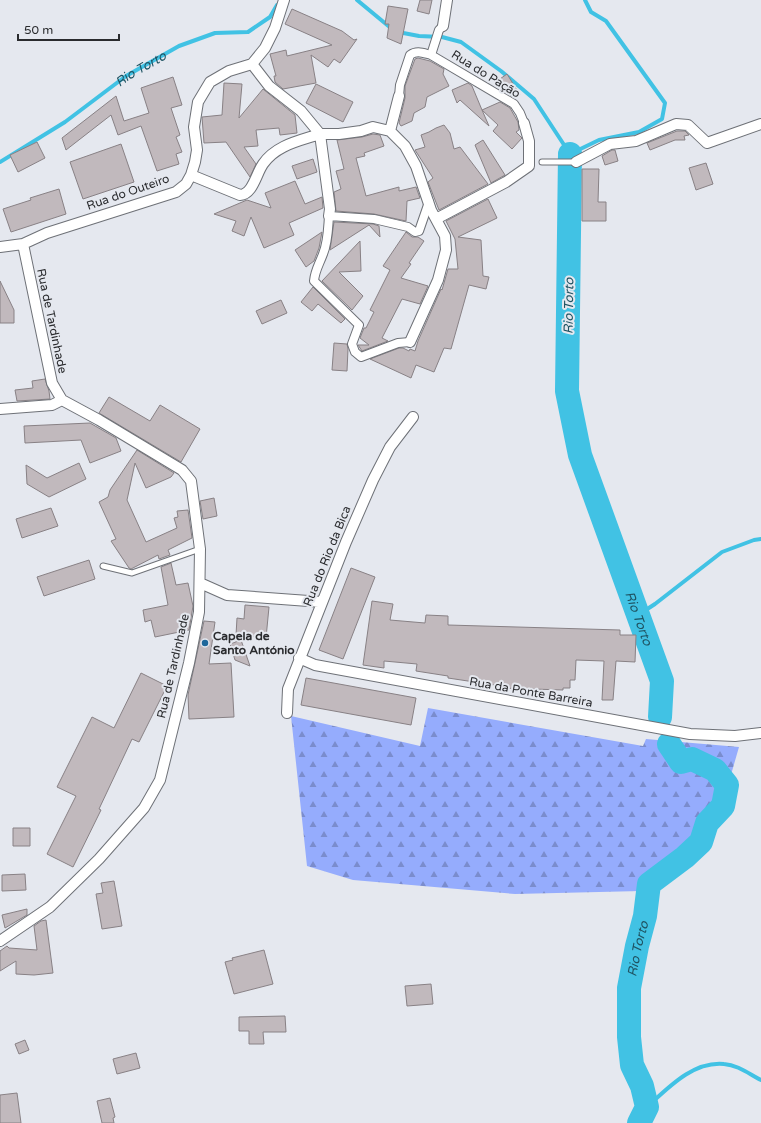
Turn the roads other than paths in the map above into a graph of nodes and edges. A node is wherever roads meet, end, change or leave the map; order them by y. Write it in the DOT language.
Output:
graph roads {
  1 [pos="284,0"];
  2 [pos="447,0"];
  3 [pos="441,28"];
  4 [pos="431,55"];
  5 [pos="252,64"];
  6 [pos="400,96"];
  7 [pos="524,123"];
  8 [pos="761,124"];
  9 [pos="390,131"];
  10 [pos="320,134"];
  11 [pos="542,162"];
  12 [pos="576,162"];
  13 [pos="191,175"];
  14 [pos="429,202"];
  15 [pos="329,216"];
  16 [pos="436,219"];
  17 [pos="23,244"];
  18 [pos="0,247"];
  19 [pos="410,342"];
  20 [pos="62,400"];
  21 [pos="0,409"];
  22 [pos="413,417"];
  23 [pos="200,549"];
  24 [pos="103,566"];
  25 [pos="200,583"];
  26 [pos="322,602"];
  27 [pos="299,658"];
  28 [pos="287,713"];
  29 [pos="761,733"];
  30 [pos="0,941"];
  1 -- 5 [label="street"];
  2 -- 3 [label="street"];
  3 -- 4 [label="street"];
  4 -- 6 [label="street"];
  4 -- 7 [label="street, Rua do Pação"];
  5 -- 10 [label="street"];
  5 -- 13 [label="street, Rua do Outeiro"];
  6 -- 9 [label="street"];
  7 -- 16 [label="street, Rua do Pação"];
  8 -- 12 [label="street"];
  9 -- 10 [label="street"];
  9 -- 14 [label="street"];
  10 -- 13 [label="street"];
  10 -- 15 [label="street"];
  11 -- 12 [label="lane"];
  13 -- 17 [label="street, Rua do Outeiro"];
  14 -- 15 [label="street"];
  14 -- 16 [label="street"];
  15 -- 19 [label="street"];
  16 -- 19 [label="street"];
  17 -- 18 [label="street, Rua do Outeiro"];
  17 -- 20 [label="street, Rua de Tardinhade"];
  20 -- 21 [label="street"];
  20 -- 23 [label="street, Rua de Tardinhade"];
  22 -- 26 [label="street, Rua do Rio da Bica"];
  23 -- 24 [label="lane"];
  23 -- 25 [label="street, Rua de Tardinhade"];
  25 -- 26 [label="street"];
  25 -- 30 [label="street, Rua de Tardinhade"];
  26 -- 27 [label="street, Rua do Rio da Bica"];
  27 -- 28 [label="street, Rua do Rio da Bica"];
  27 -- 29 [label="street, Rua da Ponte Barreira"];
}
